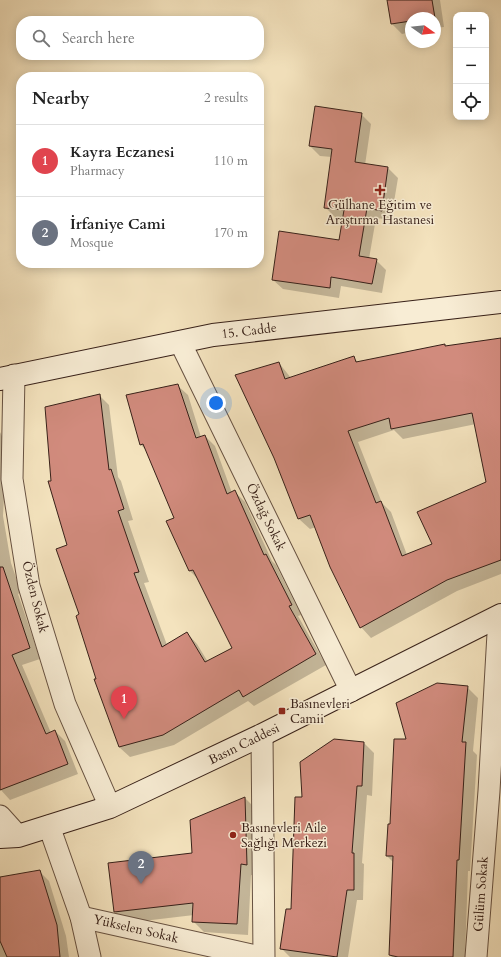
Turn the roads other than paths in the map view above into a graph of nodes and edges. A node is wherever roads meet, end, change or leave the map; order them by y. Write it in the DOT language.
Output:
graph roads {
  1 [pos="501,302"];
  2 [pos="180,342"];
  3 [pos="7,377"];
  4 [pos="500,615"];
  5 [pos="351,691"];
  6 [pos="262,735"];
  7 [pos="495,792"];
  8 [pos="110,808"];
  9 [pos="0,816"];
  10 [pos="49,826"];
  11 [pos="9,836"];
  12 [pos="81,917"];
  13 [pos="90,957"];
  14 [pos="260,957"];
  15 [pos="264,957"];
  16 [pos="476,957"];
  1 -- 2 [label="street, 15. Cadde"];
  2 -- 3 [label="street, 15. Cadde"];
  2 -- 5 [label="street, Özdağ Sokak"];
  3 -- 8 [label="street, Özden Sokak"];
  4 -- 5 [label="street, Basın Caddesi"];
  4 -- 7 [label="street, Gülüm Sokak"];
  5 -- 6 [label="street, Basın Caddesi"];
  6 -- 8 [label="street, Basın Caddesi"];
  6 -- 15 [label="street"];
  7 -- 16 [label="street, Gülüm Sokak"];
  8 -- 10 [label="street, Basın Caddesi"];
  9 -- 11 [label="street"];
  10 -- 11 [label="street, Basın Caddesi"];
  10 -- 12 [label="street"];
  12 -- 13 [label="street"];
  12 -- 14 [label="street, Yükselen Sokak"];
}
